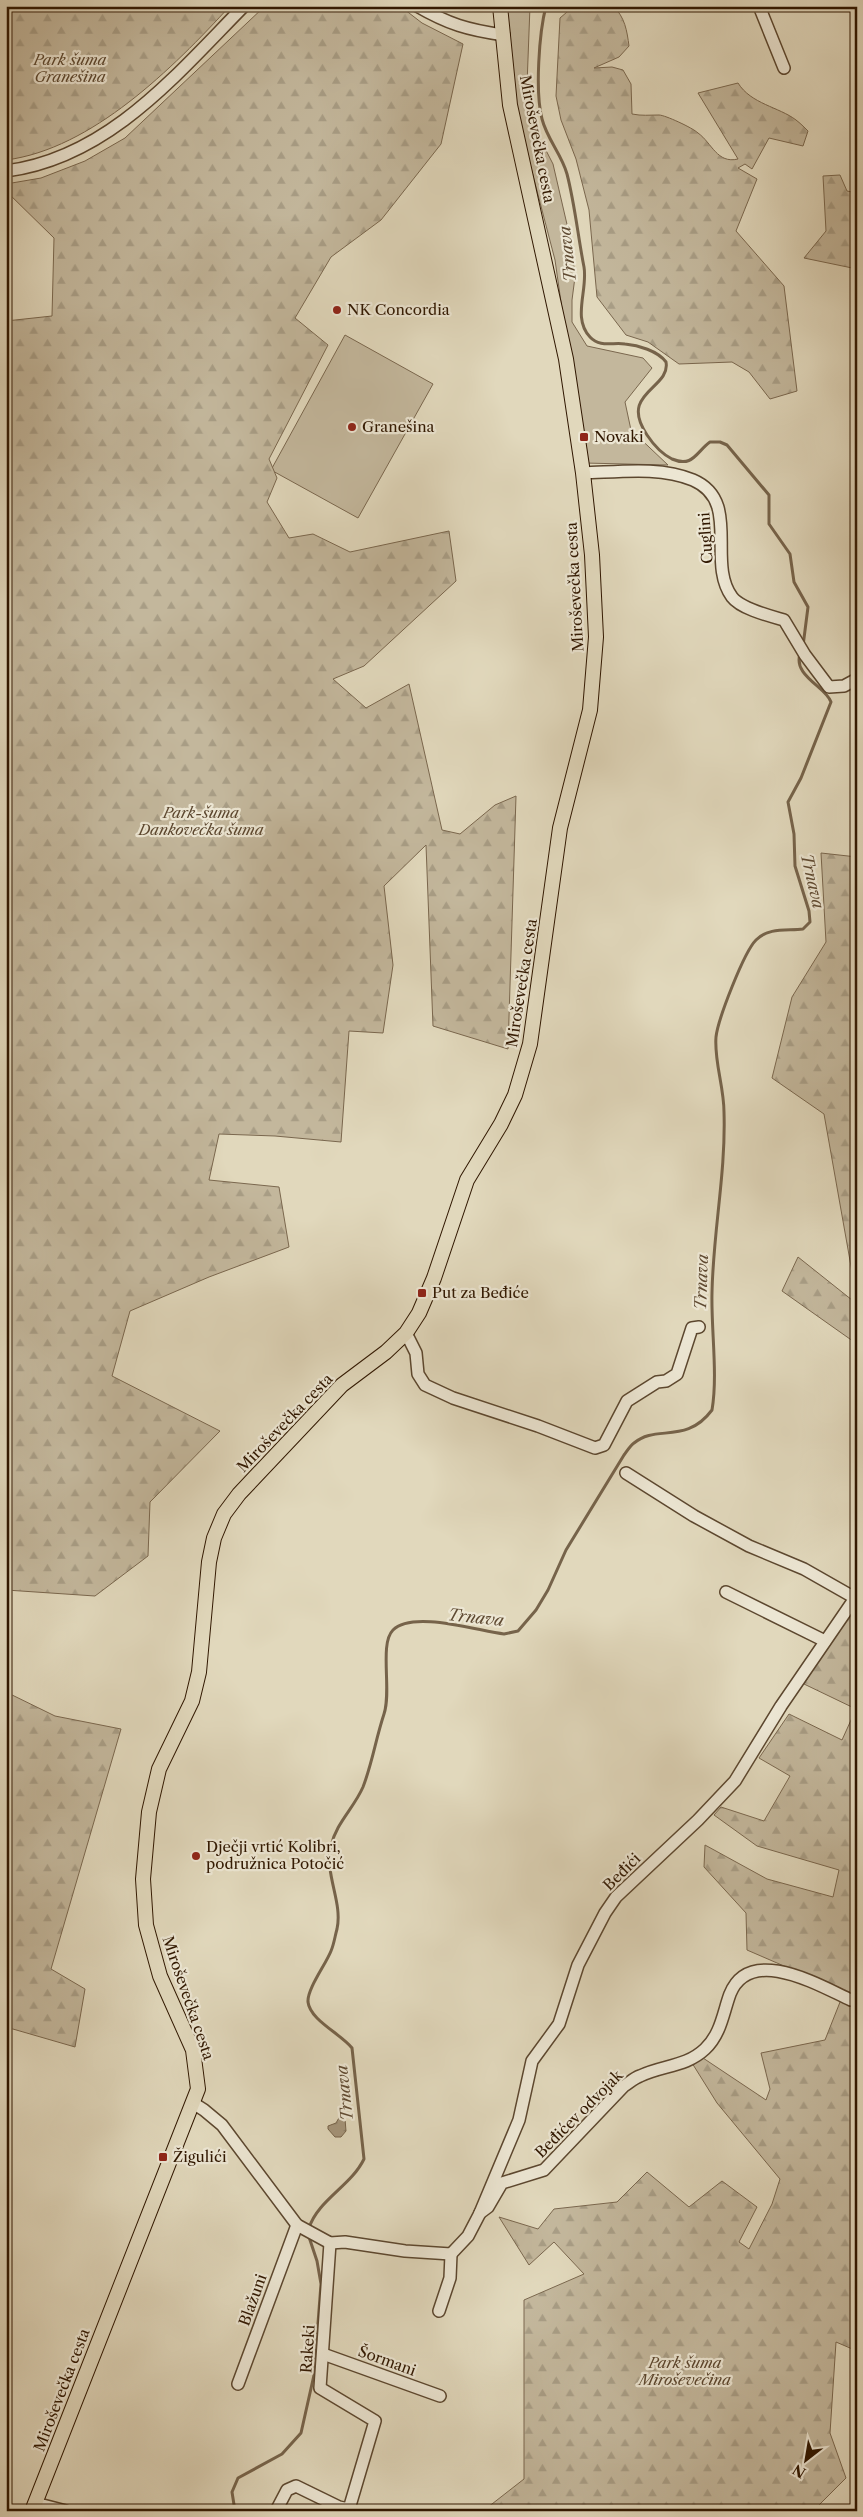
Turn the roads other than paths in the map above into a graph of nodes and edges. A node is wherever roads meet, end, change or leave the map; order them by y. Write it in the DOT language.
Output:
graph roads {
  1 [pos="244,6"];
  2 [pos="417,6"];
  3 [pos="500,6"];
  4 [pos="759,6"];
  5 [pos="504,35"];
  6 [pos="784,68"];
  7 [pos="6,171"];
  8 [pos="583,473"];
  9 [pos="857,679"];
  10 [pos="699,1328"];
  11 [pos="406,1332"];
  12 [pos="626,1473"];
  13 [pos="726,1592"];
  14 [pos="856,1595"];
  15 [pos="825,1640"];
  16 [pos="857,2000"];
  17 [pos="193,2103"];
  18 [pos="480,2213"];
  19 [pos="299,2226"];
  20 [pos="330,2243"];
  21 [pos="451,2254"];
  22 [pos="439,2311"];
  23 [pos="323,2354"];
  24 [pos="238,2384"];
  25 [pos="440,2396"];
  26 [pos="34,2507"];
  27 [pos="350,2510"];
  28 [pos="66,2511"];
  29 [pos="276,2511"];
  1 -- 7 [label="street"];
  2 -- 5 [label="street"];
  3 -- 5 [label="main road, Miroševečka cesta"];
  4 -- 6 [label="street"];
  5 -- 8 [label="main road, Miroševečka cesta"];
  8 -- 9 [label="street, Cuglini"];
  8 -- 11 [label="main road, Miroševečka cesta"];
  10 -- 11 [label="street"];
  11 -- 17 [label="main road, Miroševečka cesta"];
  12 -- 14 [label="street"];
  13 -- 15 [label="street"];
  14 -- 15 [label="street, Beđići"];
  15 -- 18 [label="street, Beđići"];
  16 -- 18 [label="street, Beđićev odvojak"];
  17 -- 19 [label="street"];
  17 -- 26 [label="main road, Miroševečka cesta"];
  18 -- 21 [label="street, Beđićev odvojak"];
  19 -- 20 [label="street"];
  19 -- 24 [label="street, Blažuni"];
  20 -- 21 [label="street"];
  20 -- 23 [label="street, Rakeki"];
  21 -- 22 [label="street"];
  23 -- 25 [label="street, Šormani"];
  23 -- 27 [label="street, Rakeki"];
  26 -- 28 [label="street"];
  27 -- 29 [label="street"];
}
